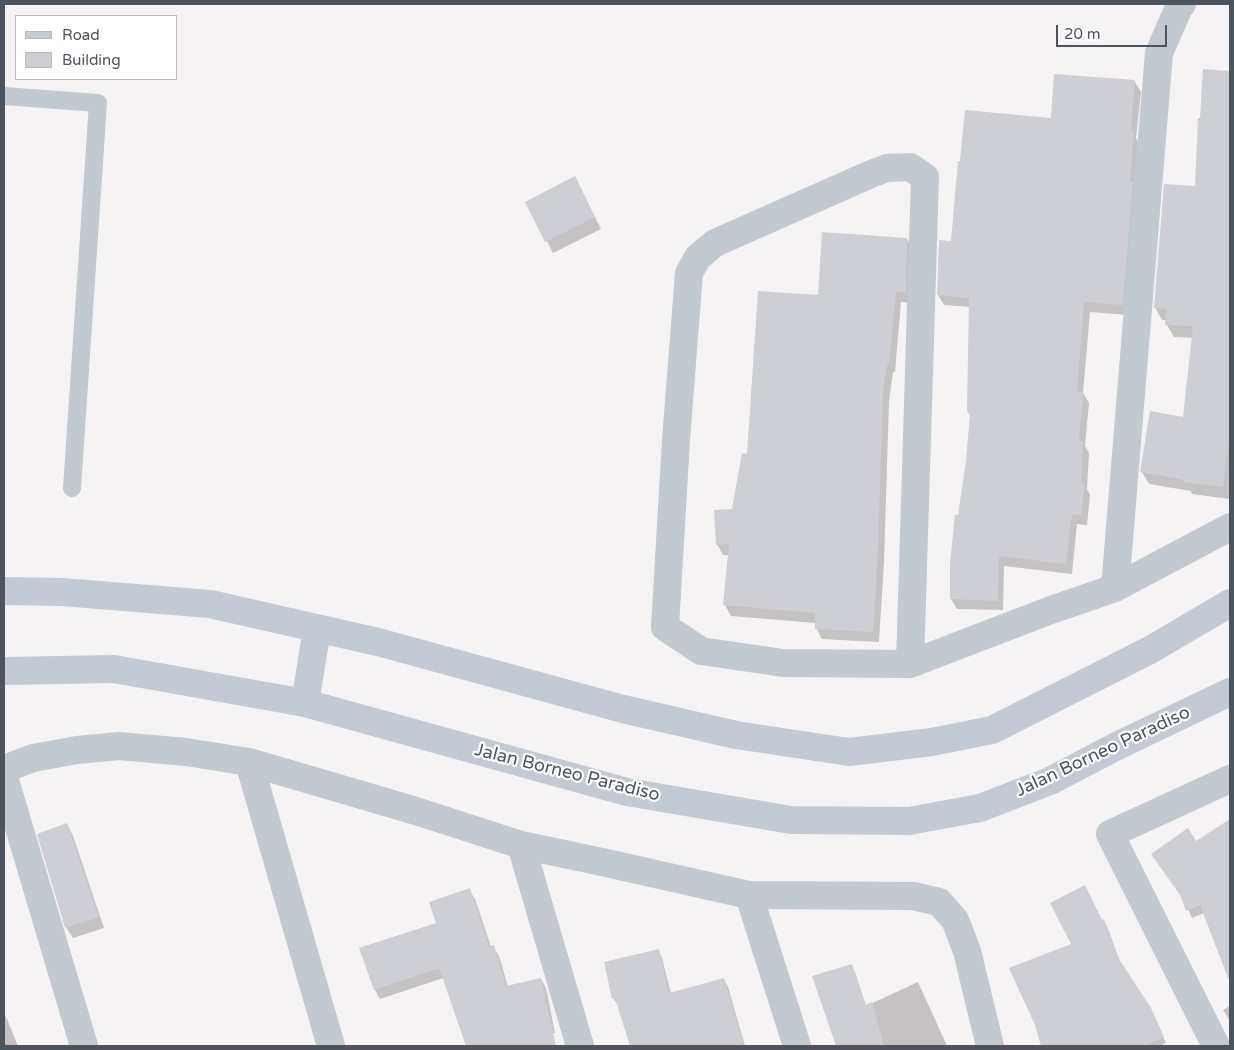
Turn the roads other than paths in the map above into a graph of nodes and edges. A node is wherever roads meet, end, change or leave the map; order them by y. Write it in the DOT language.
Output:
graph roads {
  1 [pos="1182,4"];
  2 [pos="4,96"];
  3 [pos="72,488"];
  4 [pos="1230,527"];
  5 [pos="1115,588"];
  6 [pos="4,591"];
  7 [pos="1230,603"];
  8 [pos="317,629"];
  9 [pos="910,664"];
  10 [pos="4,671"];
  11 [pos="1230,692"];
  12 [pos="305,703"];
  13 [pos="249,762"];
  14 [pos="4,769"];
  15 [pos="4,777"];
  16 [pos="1230,779"];
  17 [pos="521,845"];
  18 [pos="749,895"];
  19 [pos="84,1046"];
  20 [pos="330,1046"];
  21 [pos="580,1046"];
  22 [pos="797,1046"];
  23 [pos="990,1046"];
  24 [pos="1216,1046"];
  1 -- 5 [label="street"];
  2 -- 3 [label="lane"];
  4 -- 5 [label="street"];
  5 -- 9 [label="street"];
  6 -- 8 [label="street"];
  7 -- 8 [label="street"];
  8 -- 12 [label="street"];
  9 -- 9 [label="street"];
  10 -- 12 [label="street, Jalan Borneo Paradiso"];
  11 -- 12 [label="street, Jalan Borneo Paradiso"];
  13 -- 14 [label="street"];
  13 -- 17 [label="street"];
  13 -- 20 [label="street"];
  15 -- 19 [label="street"];
  16 -- 24 [label="street"];
  17 -- 18 [label="street"];
  17 -- 21 [label="street"];
  18 -- 22 [label="street"];
  18 -- 23 [label="street"];
}
